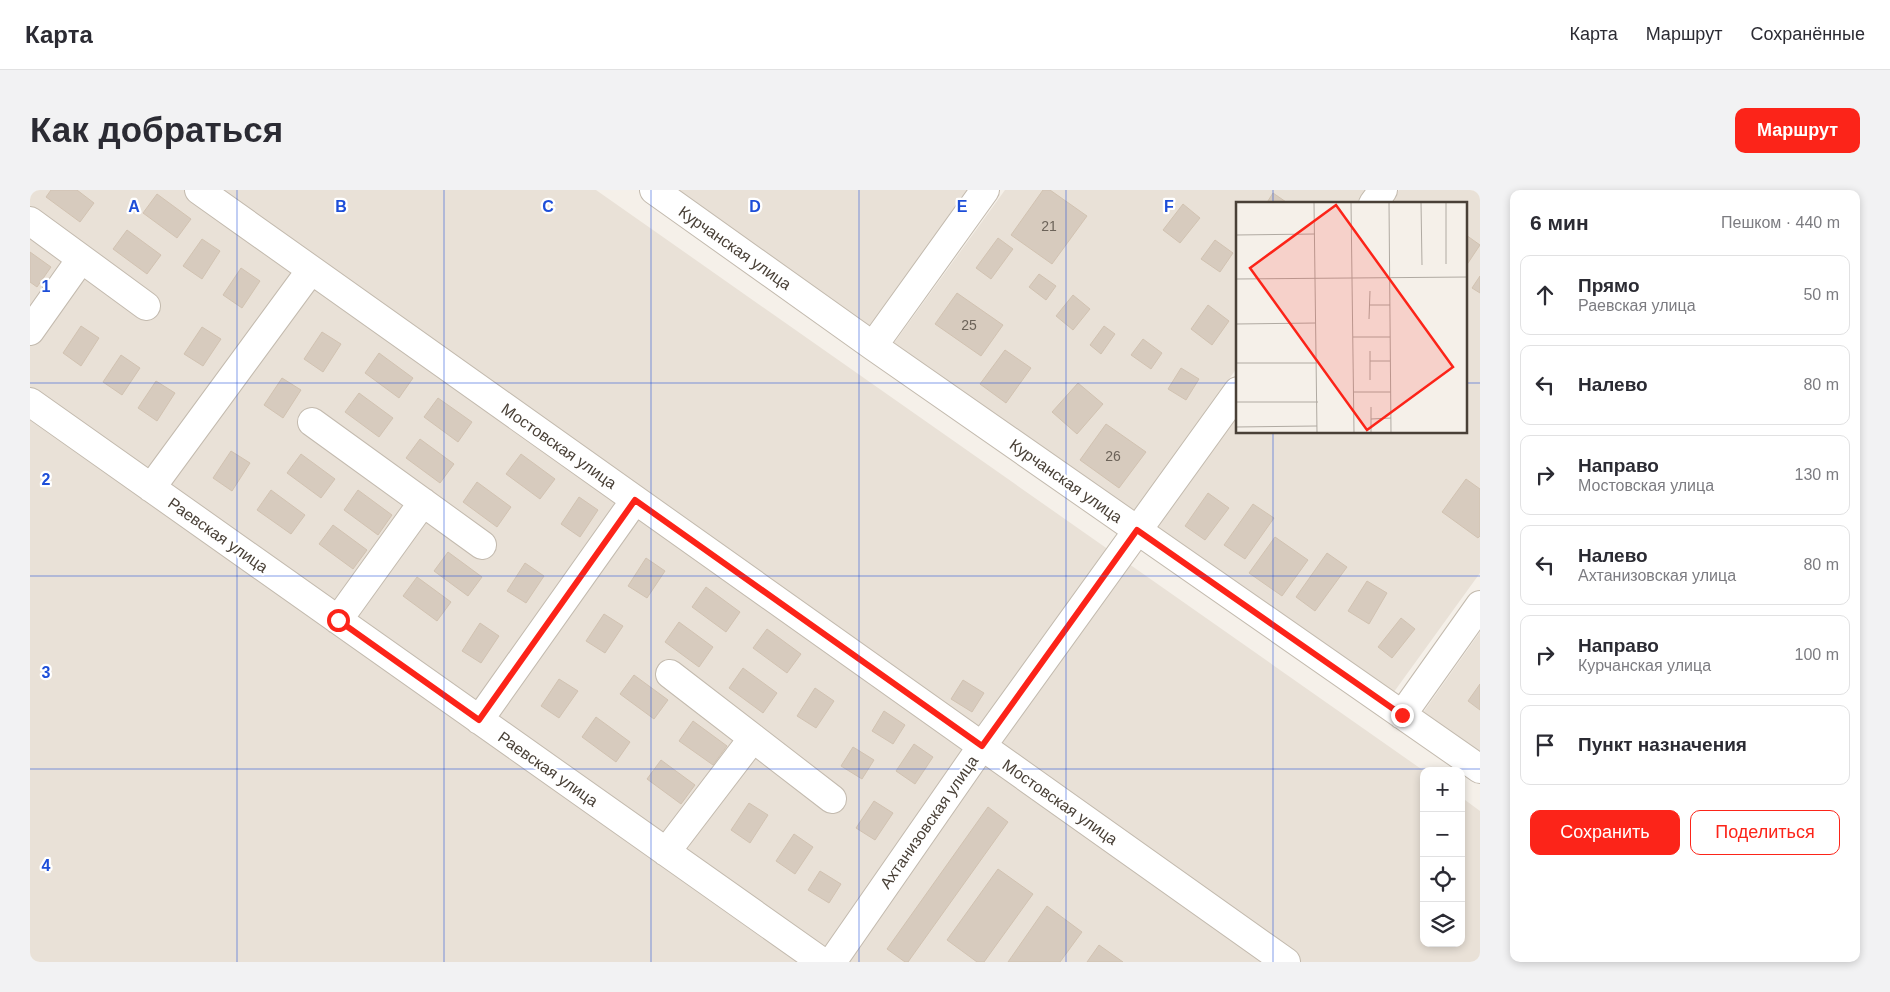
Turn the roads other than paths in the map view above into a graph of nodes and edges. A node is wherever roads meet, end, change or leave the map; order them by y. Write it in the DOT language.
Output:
graph roads {
  1 [pos="199,190"];
  2 [pos="654,190"];
  3 [pos="985,190"];
  4 [pos="1383,190"];
  5 [pos="1374,202"];
  6 [pos="30,222"];
  7 [pos="81,259"];
  8 [pos="311,270"];
  9 [pos="146,306"];
  10 [pos="30,331"];
  11 [pos="873,346"];
  12 [pos="1236,394"];
  13 [pos="30,402"];
  14 [pos="312,422"];
  15 [pos="151,488"];
  16 [pos="635,500"];
  17 [pos="423,502"];
  18 [pos="1137,530"];
  19 [pos="482,545"];
  20 [pos="1480,604"];
  21 [pos="338,620"];
  22 [pos="670,674"];
  23 [pos="1402,715"];
  24 [pos="479,720"];
  25 [pos="754,738"];
  26 [pos="982,746"];
  27 [pos="1480,769"];
  28 [pos="832,799"];
  29 [pos="666,852"];
  30 [pos="822,962"];
  31 [pos="832,962"];
  32 [pos="1286,962"];
  1 -- 8 [label="street, Мостовская улица"];
  2 -- 11 [label="street, Курчанская улица"];
  3 -- 11 [label="street"];
  4 -- 5 [label="street"];
  6 -- 7 [label="street"];
  7 -- 9 [label="street"];
  7 -- 10 [label="street"];
  8 -- 15 [label="street"];
  8 -- 16 [label="street, Мостовская улица"];
  11 -- 18 [label="street, Курчанская улица"];
  12 -- 18 [label="street, Ахтанизовская улица"];
  13 -- 15 [label="street, Раевская улица"];
  14 -- 17 [label="street"];
  15 -- 21 [label="street, Раевская улица"];
  16 -- 24 [label="street"];
  16 -- 26 [label="street, Мостовская улица"];
  17 -- 19 [label="street"];
  17 -- 21 [label="street"];
  18 -- 23 [label="street, Курчанская улица"];
  18 -- 26 [label="street, Ахтанизовская улица"];
  20 -- 23 [label="street"];
  21 -- 24 [label="street, Раевская улица"];
  22 -- 25 [label="street"];
  23 -- 27 [label="street, Курчанская улица"];
  24 -- 29 [label="street, Раевская улица"];
  25 -- 28 [label="street"];
  25 -- 29 [label="street"];
  26 -- 31 [label="street, Ахтанизовская улица"];
  26 -- 32 [label="street, Мостовская улица"];
  29 -- 30 [label="street, Раевская улица"];
}
